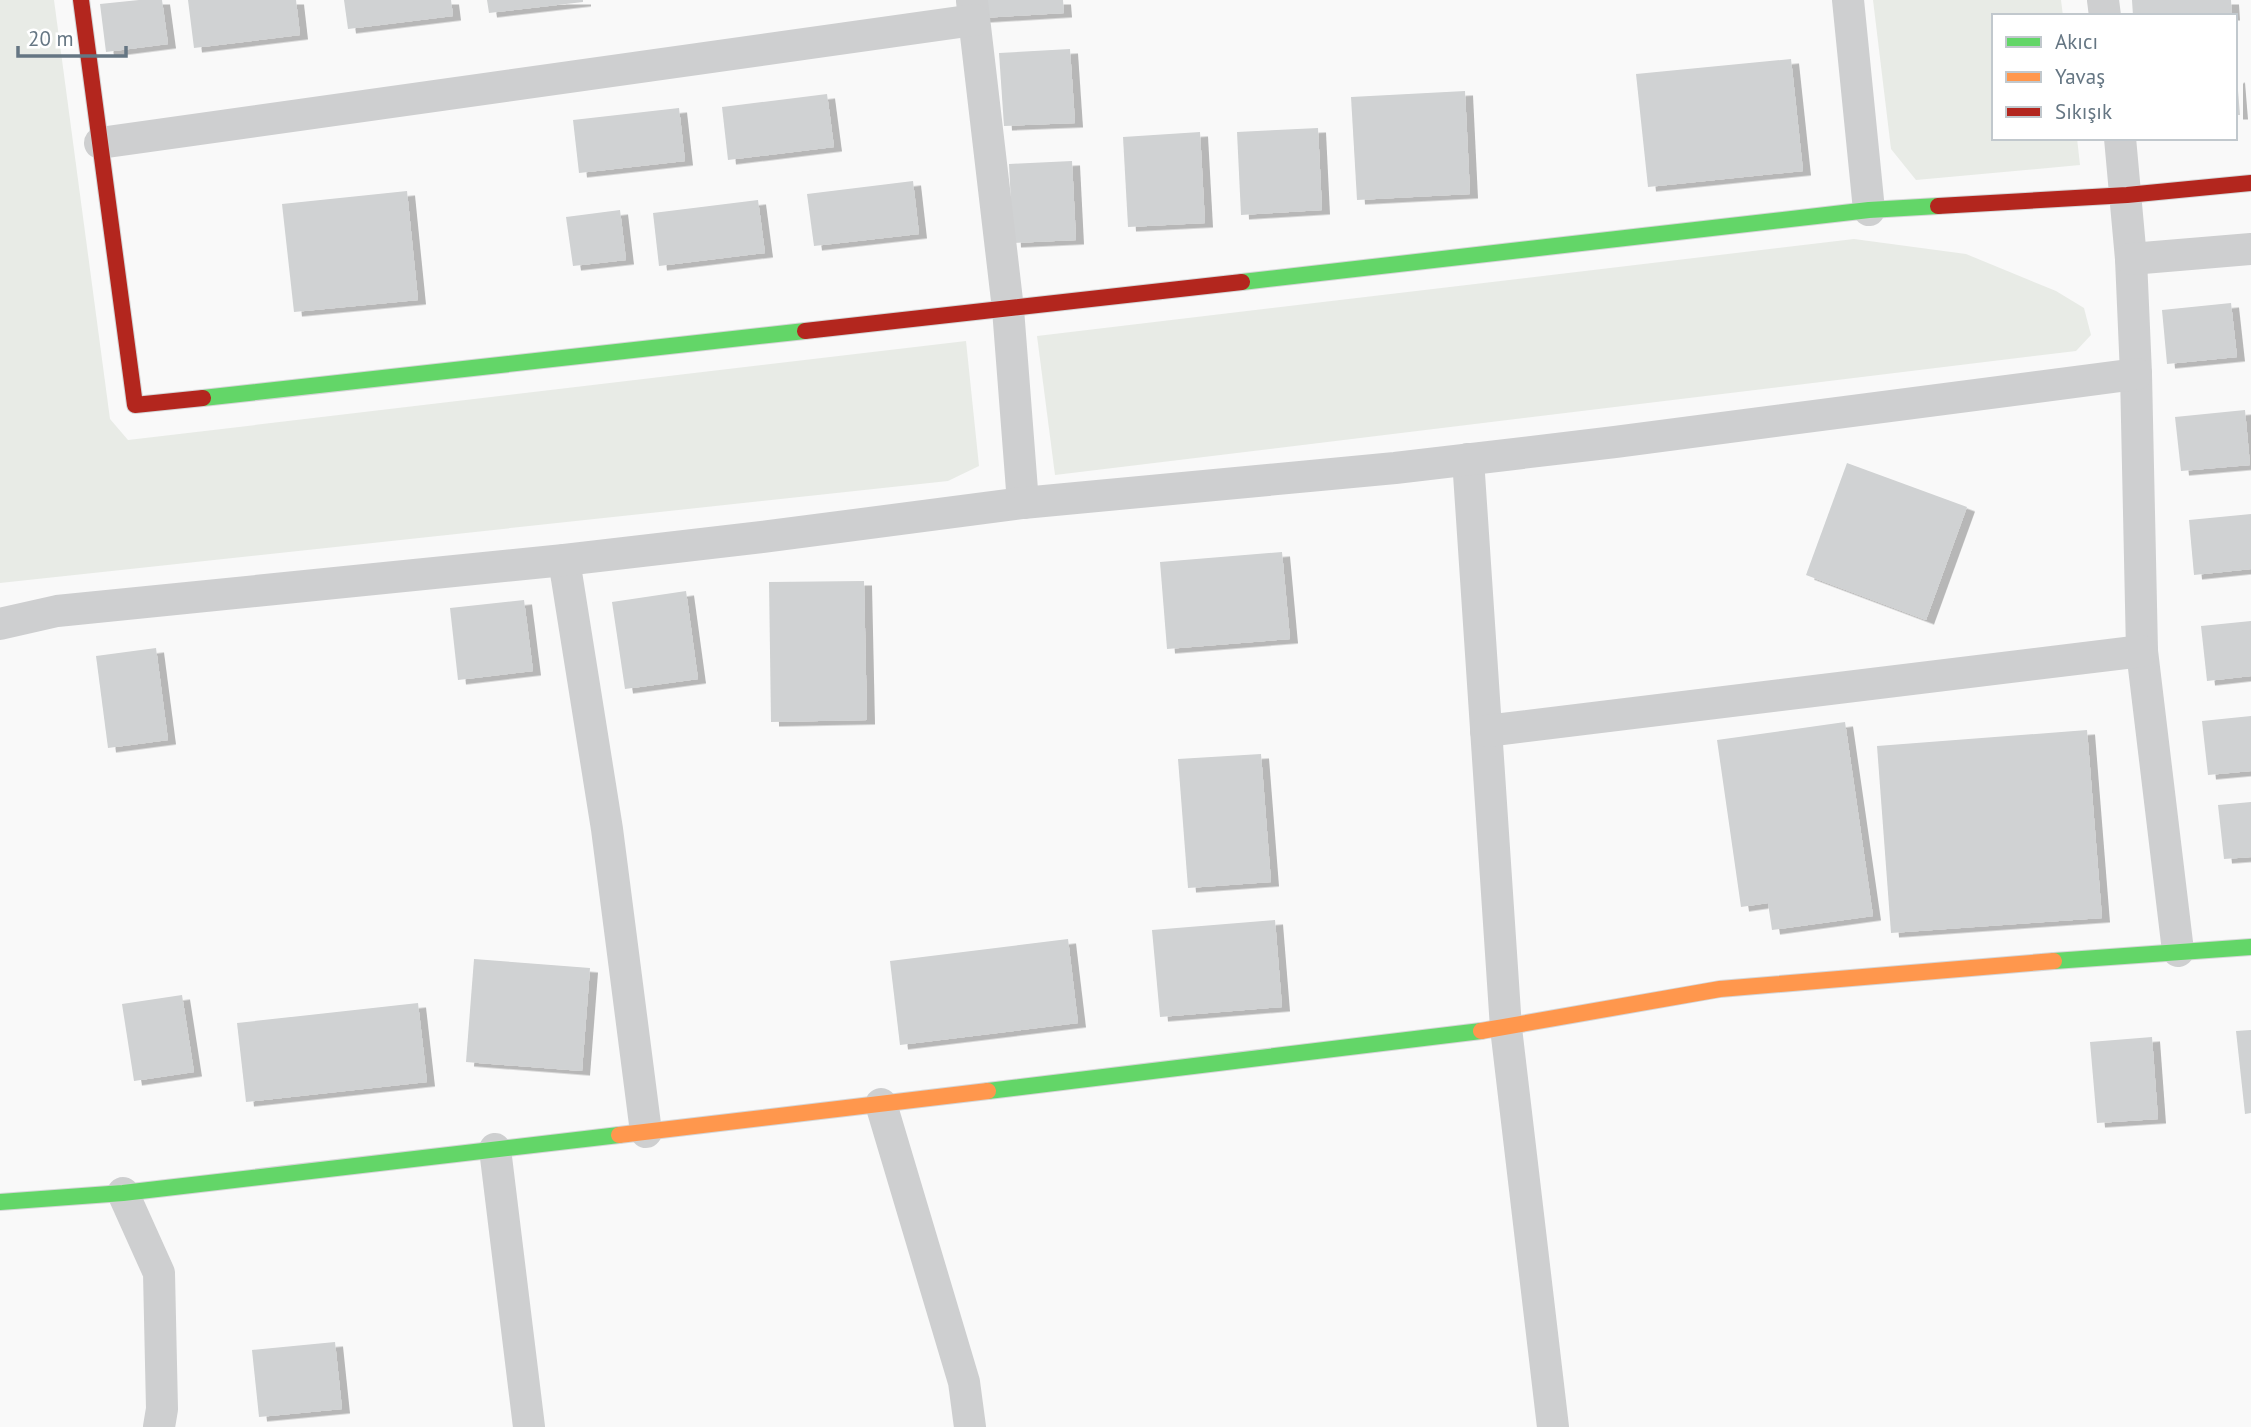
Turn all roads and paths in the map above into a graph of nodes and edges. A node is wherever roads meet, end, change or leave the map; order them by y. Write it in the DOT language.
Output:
graph roads {
  1 [pos="81,0"];
  2 [pos="1849,0"];
  3 [pos="973,10"];
  4 [pos="2120,140"];
  5 [pos="100,143"];
  6 [pos="2251,183"];
  7 [pos="2127,195"];
  8 [pos="1869,211"];
  9 [pos="2251,249"];
  10 [pos="2132,259"];
  11 [pos="1008,309"];
  12 [pos="2136,374"];
  13 [pos="1468,459"];
  14 [pos="1023,503"];
  15 [pos="564,560"];
  16 [pos="0,624"];
  17 [pos="2142,651"];
  18 [pos="1486,731"];
  19 [pos="2251,947"];
  20 [pos="2178,951"];
  21 [pos="1506,1028"];
  22 [pos="881,1104"];
  23 [pos="646,1132"];
  24 [pos="495,1149"];
  25 [pos="123,1193"];
  26 [pos="0,1202"];
  27 [pos="159,1427"];
  28 [pos="529,1427"];
  29 [pos="970,1427"];
  30 [pos="1553,1427"];
  1 -- 5 [label="street"];
  2 -- 8 [label="street"];
  3 -- 5 [label="street"];
  3 -- 11 [label="street"];
  4 -- 7 [label="street"];
  5 -- 11 [label="street"];
  6 -- 7 [label="street"];
  7 -- 8 [label="street"];
  7 -- 10 [label="street"];
  8 -- 11 [label="street"];
  9 -- 10 [label="street"];
  10 -- 12 [label="street"];
  11 -- 14 [label="street"];
  12 -- 13 [label="street"];
  12 -- 17 [label="street"];
  13 -- 14 [label="street"];
  13 -- 18 [label="street"];
  14 -- 15 [label="street"];
  15 -- 16 [label="street"];
  15 -- 23 [label="street"];
  17 -- 18 [label="street"];
  17 -- 20 [label="street"];
  18 -- 21 [label="street"];
  19 -- 20 [label="street"];
  20 -- 21 [label="street"];
  21 -- 22 [label="street"];
  21 -- 30 [label="street"];
  22 -- 23 [label="street"];
  22 -- 29 [label="street"];
  23 -- 24 [label="street"];
  24 -- 25 [label="street"];
  24 -- 28 [label="street"];
  25 -- 26 [label="street"];
  25 -- 27 [label="street"];
}
